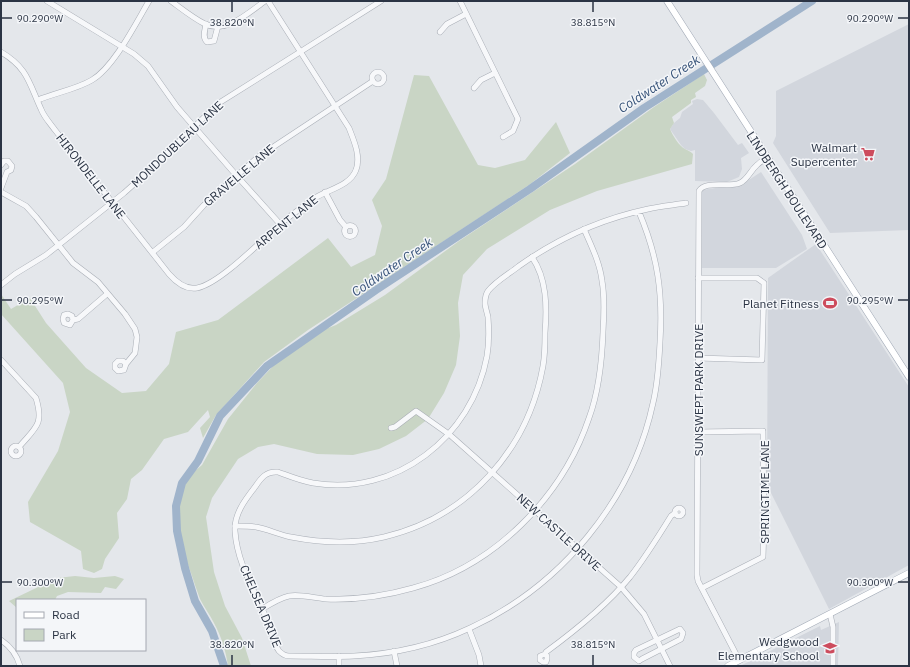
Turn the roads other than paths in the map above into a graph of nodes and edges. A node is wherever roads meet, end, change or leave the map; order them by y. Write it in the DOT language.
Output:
graph roads {
  1 [pos="47,1"];
  2 [pos="149,1"];
  3 [pos="171,1"];
  4 [pos="266,1"];
  5 [pos="381,1"];
  6 [pos="460,1"];
  7 [pos="667,1"];
  8 [pos="466,14"];
  9 [pos="206,24"];
  10 [pos="218,26"];
  11 [pos="440,32"];
  12 [pos="122,46"];
  13 [pos="1,52"];
  14 [pos="301,52"];
  15 [pos="495,73"];
  16 [pos="373,81"];
  17 [pos="474,88"];
  18 [pos="38,100"];
  19 [pos="335,106"];
  20 [pos="194,126"];
  21 [pos="503,137"];
  22 [pos="767,158"];
  23 [pos="1,164"];
  24 [pos="1,168"];
  25 [pos="7,172"];
  26 [pos="236,176"];
  27 [pos="1,188"];
  28 [pos="1,192"];
  29 [pos="325,192"];
  30 [pos="112,202"];
  31 [pos="686,203"];
  32 [pos="639,212"];
  33 [pos="280,224"];
  34 [pos="346,227"];
  35 [pos="584,229"];
  36 [pos="58,245"];
  37 [pos="153,252"];
  38 [pos="532,257"];
  39 [pos="698,278"];
  40 [pos="1,285"];
  41 [pos="195,289"];
  42 [pos="107,294"];
  43 [pos="73,320"];
  44 [pos="698,358"];
  45 [pos="1,360"];
  46 [pos="126,364"];
  47 [pos="909,377"];
  48 [pos="391,428"];
  49 [pos="698,432"];
  50 [pos="450,435"];
  51 [pos="19,447"];
  52 [pos="492,474"];
  53 [pos="535,510"];
  54 [pos="675,513"];
  55 [pos="235,526"];
  56 [pos="578,549"];
  57 [pos="909,573"];
  58 [pos="621,587"];
  59 [pos="702,588"];
  60 [pos="262,609"];
  61 [pos="830,614"];
  62 [pos="469,629"];
  63 [pos="656,639"];
  64 [pos="1,640"];
  65 [pos="661,650"];
  66 [pos="394,651"];
  67 [pos="545,654"];
  68 [pos="339,656"];
  69 [pos="739,660"];
  70 [pos="20,666"];
  71 [pos="339,666"];
  72 [pos="397,666"];
  73 [pos="481,666"];
  74 [pos="670,666"];
  75 [pos="728,666"];
  76 [pos="833,666"];
  1 -- 12 [label="street"];
  2 -- 12 [label="street"];
  3 -- 9 [label="street"];
  4 -- 10 [label="street"];
  4 -- 14 [label="street, ARPENT LANE"];
  5 -- 14 [label="street, MONDOUBLEAU LANE"];
  6 -- 8 [label="street"];
  7 -- 22 [label="main road, LINDBERGH BOULEVARD"];
  8 -- 11 [label="street"];
  8 -- 15 [label="street"];
  9 -- 10 [label="street"];
  9 -- 10 [label="street"];
  12 -- 18 [label="street"];
  12 -- 20 [label="street"];
  13 -- 18 [label="street, HIRONDELLE LANE"];
  14 -- 19 [label="street, ARPENT LANE"];
  14 -- 20 [label="street, MONDOUBLEAU LANE"];
  15 -- 17 [label="street"];
  15 -- 21 [label="street"];
  16 -- 19 [label="street, GRAVELLE LANE"];
  18 -- 30 [label="street, HIRONDELLE LANE"];
  19 -- 26 [label="street, GRAVELLE LANE"];
  19 -- 29 [label="street, ARPENT LANE"];
  20 -- 26 [label="street"];
  20 -- 30 [label="street, MONDOUBLEAU LANE"];
  22 -- 39 [label="street, SUNSWEPT PARK DRIVE"];
  22 -- 47 [label="main road, LINDBERGH BOULEVARD"];
  23 -- 25 [label="street"];
  24 -- 25 [label="street"];
  25 -- 27 [label="street"];
  26 -- 33 [label="street"];
  26 -- 37 [label="street, GRAVELLE LANE"];
  28 -- 36 [label="street"];
  29 -- 33 [label="street, ARPENT LANE"];
  29 -- 34 [label="street"];
  30 -- 36 [label="street, MONDOUBLEAU LANE"];
  30 -- 37 [label="street, HIRONDELLE LANE"];
  31 -- 32 [label="street"];
  32 -- 35 [label="street"];
  32 -- 56 [label="street"];
  33 -- 41 [label="street, ARPENT LANE"];
  35 -- 38 [label="street"];
  35 -- 53 [label="street"];
  36 -- 40 [label="street, MONDOUBLEAU LANE"];
  36 -- 42 [label="street"];
  37 -- 41 [label="street, HIRONDELLE LANE"];
  38 -- 50 [label="street"];
  38 -- 52 [label="street"];
  39 -- 44 [label="street, SUNSWEPT PARK DRIVE"];
  39 -- 44 [label="street"];
  42 -- 43 [label="street"];
  42 -- 46 [label="street"];
  44 -- 49 [label="street, SUNSWEPT PARK DRIVE"];
  45 -- 51 [label="street"];
  48 -- 50 [label="street, NEW CASTLE DRIVE"];
  49 -- 59 [label="street, SUNSWEPT PARK DRIVE"];
  49 -- 59 [label="street, SPRINGTIME LANE"];
  50 -- 52 [label="street, NEW CASTLE DRIVE"];
  50 -- 55 [label="street, CHELSEA DRIVE"];
  52 -- 53 [label="street, NEW CASTLE DRIVE"];
  52 -- 55 [label="street"];
  53 -- 56 [label="street, NEW CASTLE DRIVE"];
  53 -- 60 [label="street"];
  54 -- 58 [label="street"];
  55 -- 60 [label="street, CHELSEA DRIVE"];
  56 -- 58 [label="street, NEW CASTLE DRIVE"];
  56 -- 62 [label="street"];
  57 -- 61 [label="main road"];
  58 -- 63 [label="street, NEW CASTLE DRIVE"];
  58 -- 67 [label="street"];
  59 -- 69 [label="street, SUNSWEPT PARK DRIVE"];
  60 -- 68 [label="street, CHELSEA DRIVE"];
  61 -- 69 [label="main road"];
  61 -- 76 [label="street"];
  62 -- 66 [label="street"];
  62 -- 73 [label="street"];
  63 -- 65 [label="street, NEW CASTLE DRIVE"];
  63 -- 65 [label="street"];
  63 -- 65 [label="street"];
  64 -- 70 [label="street"];
  65 -- 74 [label="street, NEW CASTLE DRIVE"];
  66 -- 68 [label="street"];
  66 -- 72 [label="street"];
  68 -- 71 [label="street"];
  69 -- 75 [label="main road"];
}
